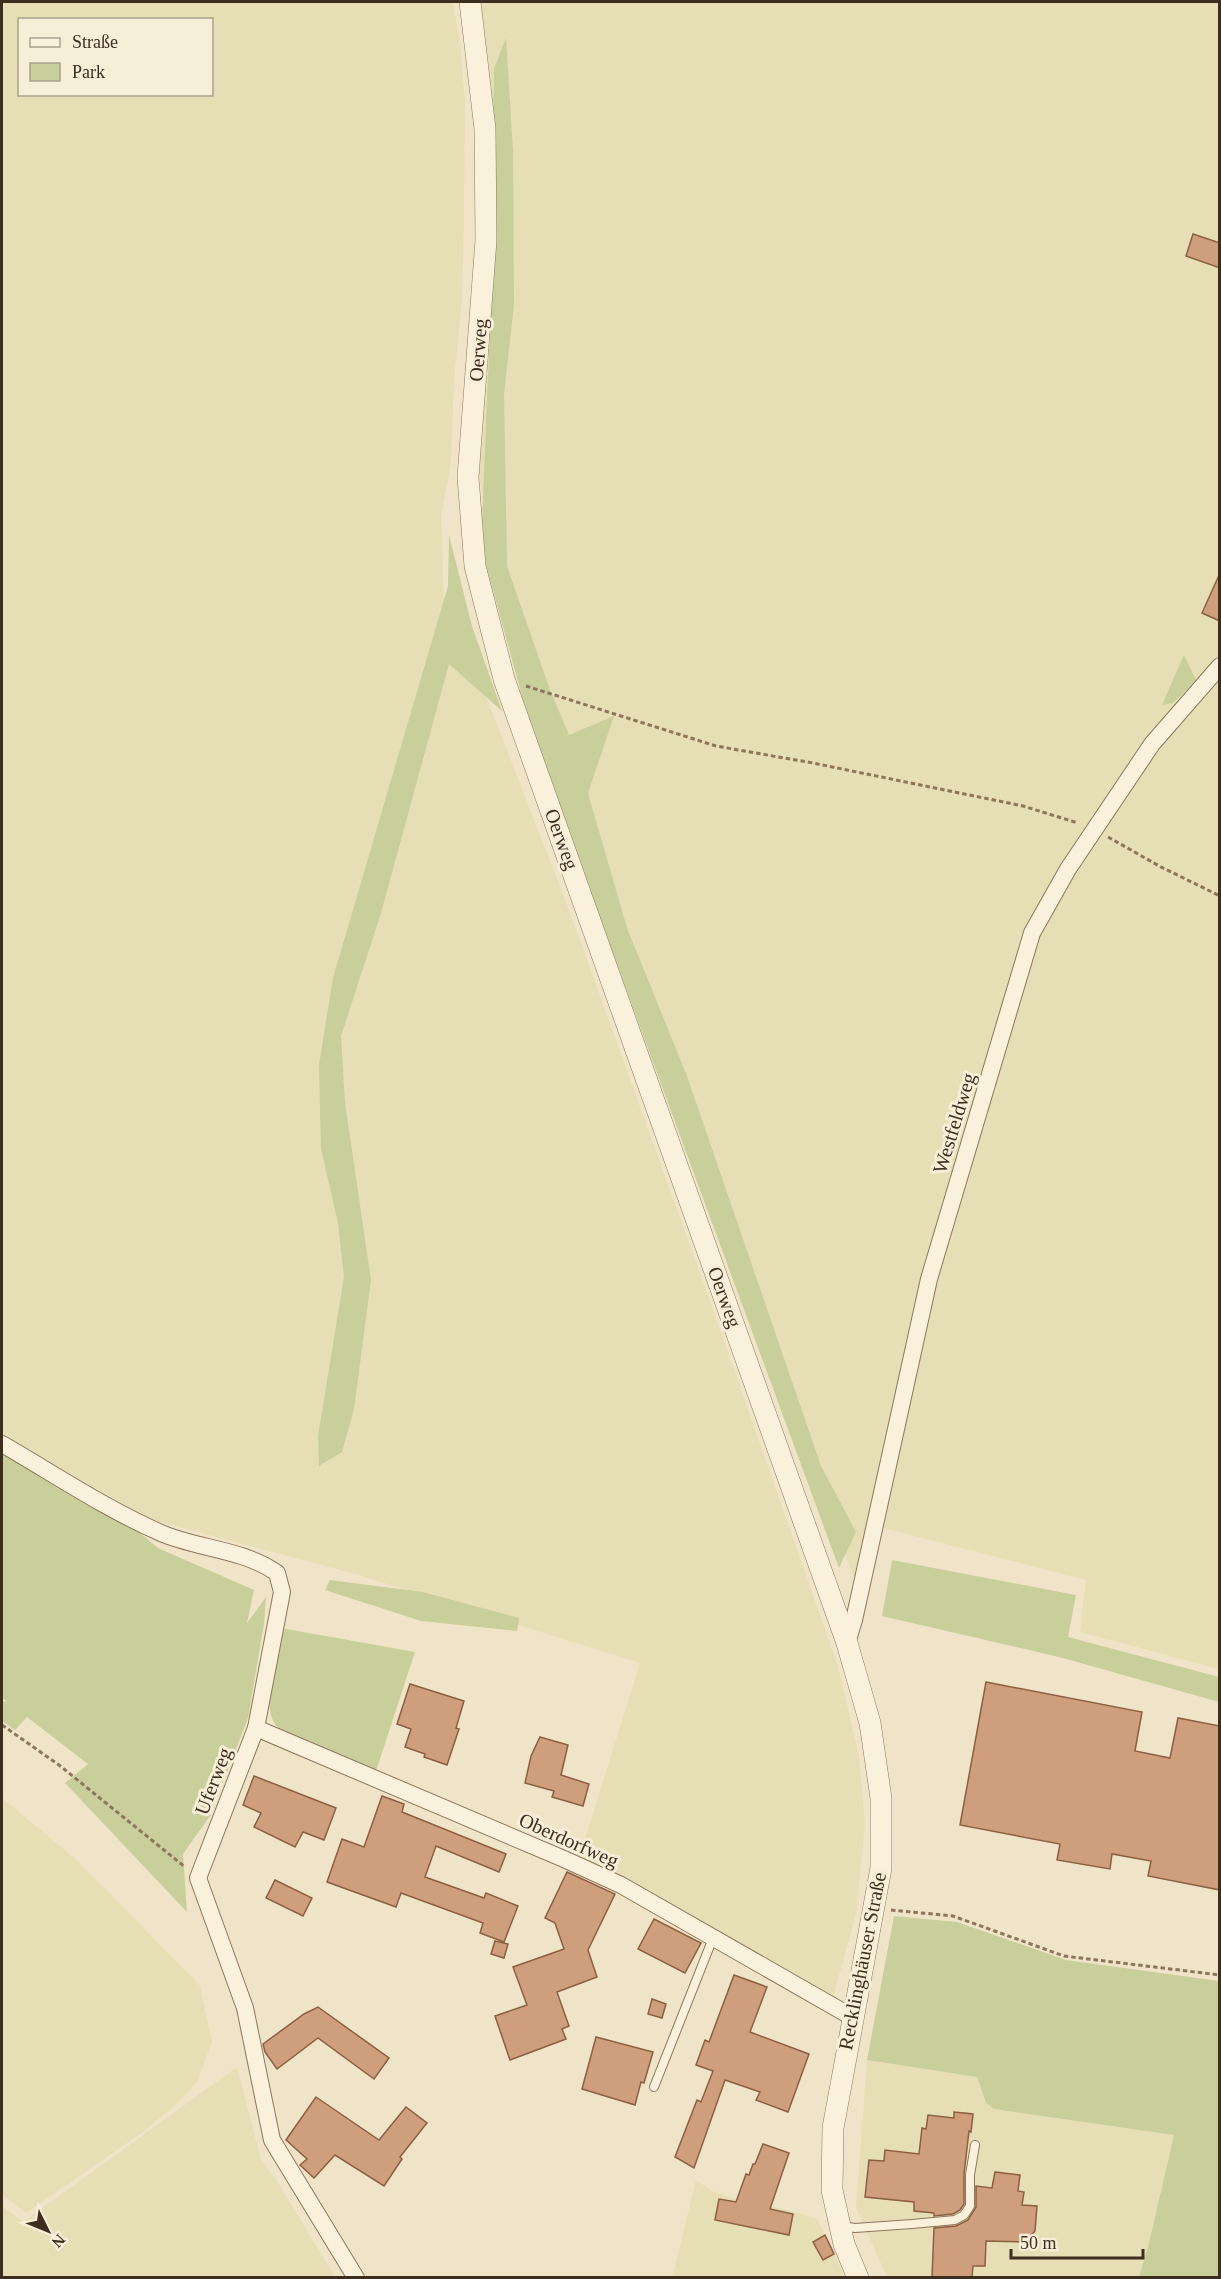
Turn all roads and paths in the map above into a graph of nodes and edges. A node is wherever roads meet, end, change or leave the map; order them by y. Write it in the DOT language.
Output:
graph roads {
  1 [pos="470,2"];
  2 [pos="1220,666"];
  3 [pos="504,679"];
  4 [pos="1094,829"];
  5 [pos="1220,896"];
  6 [pos="2,1444"];
  7 [pos="847,1644"];
  8 [pos="2,1725"];
  9 [pos="256,1728"];
  10 [pos="198,1878"];
  11 [pos="873,1908"];
  12 [pos="713,1938"];
  13 [pos="1220,1976"];
  14 [pos="852,2017"];
  15 [pos="654,2087"];
  16 [pos="975,2145"];
  17 [pos="840,2226"];
  18 [pos="356,2277"];
  19 [pos="858,2277"];
  1 -- 3 [label="street, Oerweg"];
  2 -- 4 [label="street, Westfeldweg"];
  3 -- 4 [label="path"];
  3 -- 7 [label="street, Oerweg"];
  4 -- 5 [label="path"];
  4 -- 7 [label="street, Westfeldweg"];
  6 -- 9 [label="street, Uferweg"];
  7 -- 11 [label="street, Recklinghäuser Straße"];
  8 -- 10 [label="path"];
  9 -- 10 [label="street, Uferweg"];
  9 -- 12 [label="street, Oberdorfweg"];
  10 -- 18 [label="street"];
  11 -- 13 [label="path"];
  11 -- 14 [label="street, Recklinghäuser Straße"];
  12 -- 14 [label="street, Oberdorfweg"];
  12 -- 15 [label="lane"];
  14 -- 17 [label="street, Recklinghäuser Straße"];
  16 -- 17 [label="lane"];
  17 -- 19 [label="street, Recklinghäuser Straße"];
}
